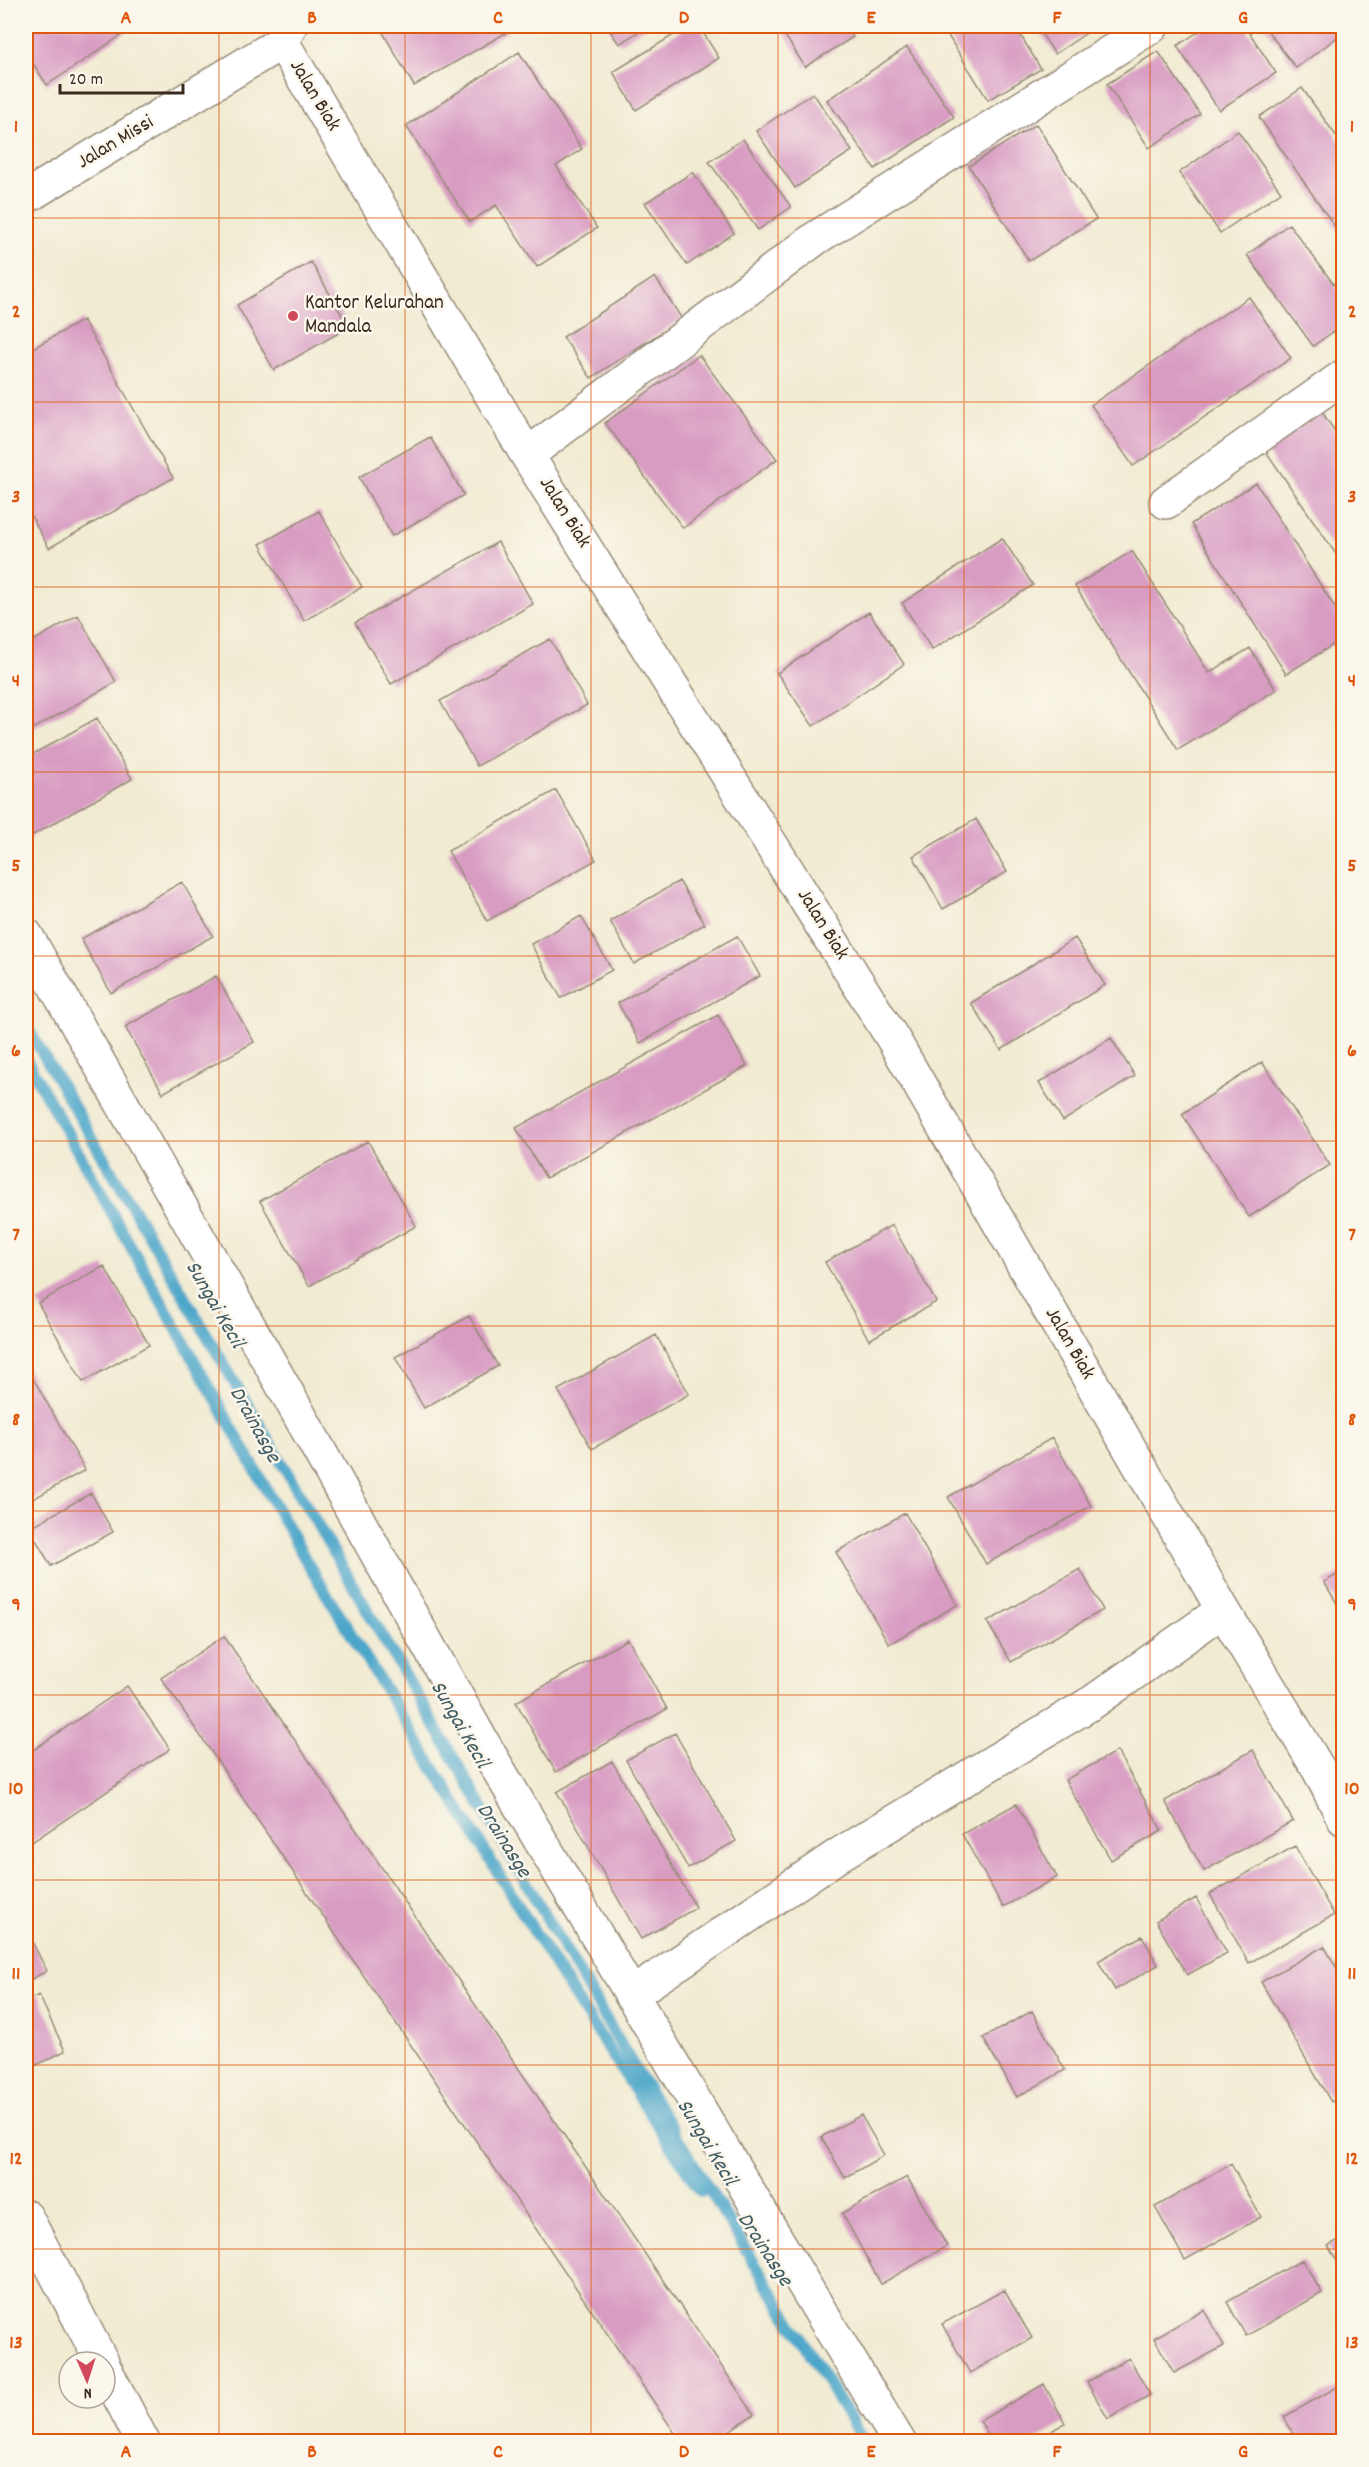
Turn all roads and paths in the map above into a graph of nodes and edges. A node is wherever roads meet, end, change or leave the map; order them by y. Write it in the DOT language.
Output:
graph roads {
  1 [pos="1152,26"];
  2 [pos="286,34"];
  3 [pos="26,197"];
  4 [pos="1344,376"];
  5 [pos="527,454"];
  6 [pos="1166,502"];
  7 [pos="26,935"];
  8 [pos="1223,1610"];
  9 [pos="1344,1819"];
  10 [pos="631,1995"];
  11 [pos="26,2217"];
  12 [pos="96,2350"];
  13 [pos="117,2391"];
  14 [pos="143,2442"];
  15 [pos="899,2442"];
  1 -- 5 [label="street"];
  2 -- 3 [label="street, Jalan Missi"];
  2 -- 5 [label="street, Jalan Biak"];
  4 -- 6 [label="street"];
  5 -- 8 [label="street, Jalan Biak"];
  7 -- 10 [label="street"];
  8 -- 9 [label="street, Jalan Biak"];
  8 -- 10 [label="street"];
  10 -- 15 [label="street"];
  11 -- 12 [label="street"];
  13 -- 14 [label="street"];
}
